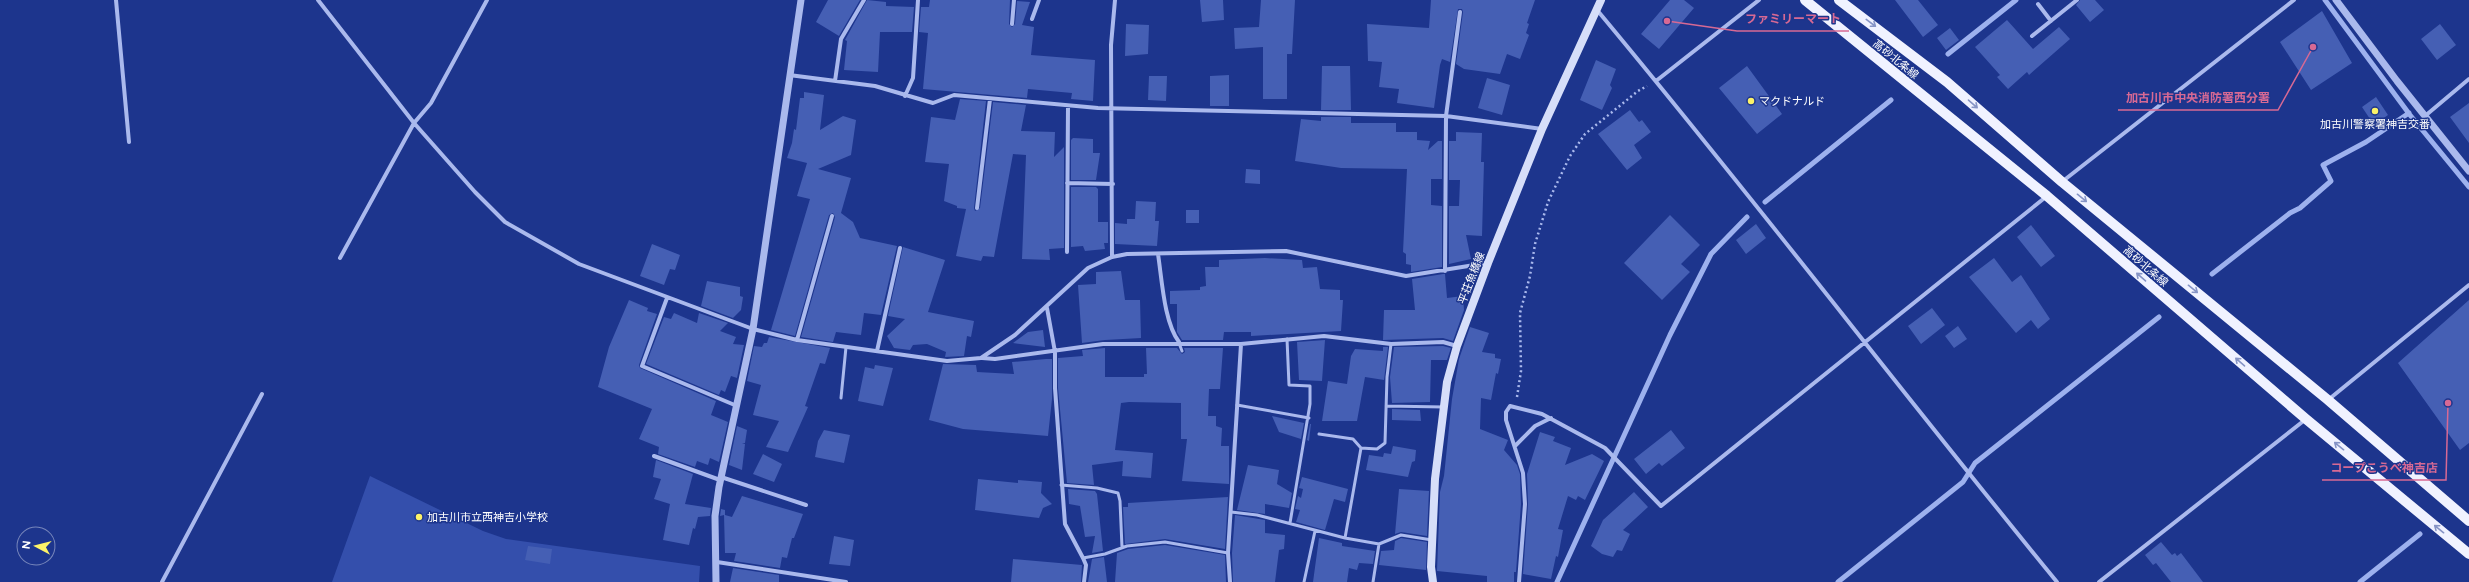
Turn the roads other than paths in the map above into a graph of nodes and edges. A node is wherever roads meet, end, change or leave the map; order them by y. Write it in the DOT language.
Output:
graph roads {
  1 [pos="116,0"];
  2 [pos="318,0"];
  3 [pos="487,0"];
  4 [pos="801,0"];
  5 [pos="864,0"];
  6 [pos="918,0"];
  7 [pos="1014,0"];
  8 [pos="1039,0"];
  9 [pos="1114,0"];
  10 [pos="1601,0"];
  11 [pos="1759,0"];
  12 [pos="1805,0"];
  13 [pos="1839,0"];
  14 [pos="2077,0"];
  15 [pos="2294,0"];
  16 [pos="2336,0"];
  17 [pos="2038,4"];
  18 [pos="1597,10"];
  19 [pos="1460,12"];
  20 [pos="1032,19"];
  21 [pos="2051,21"];
  22 [pos="1012,24"];
  23 [pos="2032,36"];
  24 [pos="789,75"];
  25 [pos="2469,79"];
  26 [pos="835,81"];
  27 [pos="1656,81"];
  28 [pos="905,96"];
  29 [pos="990,99"];
  30 [pos="1068,106"];
  31 [pos="1113,107"];
  32 [pos="1446,116"];
  33 [pos="2425,116"];
  34 [pos="414,123"];
  35 [pos="1542,129"];
  36 [pos="129,142"];
  37 [pos="2469,171"];
  38 [pos="2062,182"];
  39 [pos="1066,183"];
  40 [pos="1113,184"];
  41 [pos="2047,196"];
  42 [pos="977,208"];
  43 [pos="832,216"];
  44 [pos="900,248"];
  45 [pos="1067,252"];
  46 [pos="1158,254"];
  47 [pos="1112,257"];
  48 [pos="340,258"];
  49 [pos="1488,263"];
  50 [pos="1445,272"];
  51 [pos="2469,285"];
  52 [pos="667,298"];
  53 [pos="1046,308"];
  54 [pos="754,329"];
  55 [pos="798,340"];
  56 [pos="1287,340"];
  57 [pos="1866,341"];
  58 [pos="1179,342"];
  59 [pos="1241,344"];
  60 [pos="1391,344"];
  61 [pos="1457,346"];
  62 [pos="846,347"];
  63 [pos="877,351"];
  64 [pos="1182,351"];
  65 [pos="1055,352"];
  66 [pos="981,358"];
  67 [pos="262,394"];
  68 [pos="841,398"];
  69 [pos="2328,400"];
  70 [pos="1237,405"];
  71 [pos="1386,406"];
  72 [pos="738,407"];
  73 [pos="1444,407"];
  74 [pos="1309,418"];
  75 [pos="1551,418"];
  76 [pos="2306,419"];
  77 [pos="1319,434"];
  78 [pos="1515,446"];
  79 [pos="1361,448"];
  80 [pos="654,456"];
  81 [pos="721,479"];
  82 [pos="1061,485"];
  83 [pos="806,505"];
  84 [pos="1231,512"];
  85 [pos="2469,521"];
  86 [pos="1290,523"];
  87 [pos="1315,531"];
  88 [pos="1345,538"];
  89 [pos="1432,540"];
  90 [pos="1379,544"];
  91 [pos="1122,547"];
  92 [pos="1228,554"];
  93 [pos="2469,554"];
  94 [pos="1083,558"];
  95 [pos="717,562"];
  96 [pos="162,582"];
  97 [pos="716,582"];
  98 [pos="846,582"];
  99 [pos="1084,582"];
  100 [pos="1230,582"];
  101 [pos="1304,582"];
  102 [pos="1373,582"];
  103 [pos="1433,582"];
  104 [pos="1519,582"];
  105 [pos="2057,582"];
  106 [pos="2099,582"];
  1 -- 36 [label="street"];
  2 -- 34 [label="street"];
  3 -- 34 [label="street"];
  4 -- 24 [label="street"];
  5 -- 26 [label="street"];
  6 -- 28 [label="street"];
  7 -- 22 [label="street"];
  8 -- 20 [label="street"];
  9 -- 31 [label="street"];
  10 -- 18 [label="main road, 平荘魚橋線"];
  11 -- 27 [label="street"];
  12 -- 41 [label="main road, 高砂北条線"];
  13 -- 38 [label="main road, 高砂北条線, one-way"];
  14 -- 21 [label="street"];
  15 -- 38 [label="street"];
  16 -- 33 [label="street"];
  17 -- 21 [label="street"];
  18 -- 27 [label="street"];
  18 -- 35 [label="main road, 平荘魚橋線"];
  19 -- 32 [label="street"];
  21 -- 23 [label="street"];
  24 -- 26 [label="street"];
  24 -- 54 [label="street"];
  25 -- 33 [label="street"];
  26 -- 28 [label="street"];
  27 -- 57 [label="street"];
  28 -- 29 [label="street"];
  29 -- 30 [label="street"];
  29 -- 42 [label="street"];
  30 -- 31 [label="street"];
  30 -- 39 [label="street"];
  31 -- 32 [label="street"];
  31 -- 40 [label="street"];
  32 -- 35 [label="street"];
  32 -- 50 [label="street"];
  33 -- 37 [label="street"];
  34 -- 48 [label="street"];
  34 -- 52 [label="street"];
  35 -- 49 [label="main road, 平荘魚橋線"];
  38 -- 69 [label="main road, 高砂北条線, one-way"];
  39 -- 40 [label="street"];
  39 -- 45 [label="street"];
  40 -- 47 [label="street"];
  41 -- 57 [label="street"];
  76 -- 41 [label="main road, 高砂北条線, one-way"];
  43 -- 55 [label="street"];
  44 -- 63 [label="street"];
  46 -- 47 [label="street"];
  46 -- 50 [label="street"];
  46 -- 58 [label="street"];
  47 -- 53 [label="street"];
  49 -- 50 [label="street"];
  49 -- 61 [label="main road, 平荘魚橋線"];
  51 -- 69 [label="street"];
  52 -- 54 [label="street"];
  52 -- 72 [label="street"];
  53 -- 65 [label="street"];
  53 -- 66 [label="street"];
  54 -- 55 [label="street"];
  54 -- 72 [label="street"];
  55 -- 62 [label="street"];
  56 -- 59 [label="street"];
  56 -- 60 [label="street"];
  56 -- 74 [label="lane"];
  57 -- 75 [label="street"];
  57 -- 105 [label="street"];
  58 -- 59 [label="street"];
  58 -- 64 [label="lane"];
  58 -- 65 [label="street"];
  59 -- 70 [label="street"];
  60 -- 61 [label="street"];
  60 -- 71 [label="lane"];
  61 -- 73 [label="main road, 平荘魚橋線"];
  62 -- 63 [label="street"];
  62 -- 68 [label="lane"];
  63 -- 66 [label="street"];
  65 -- 66 [label="street"];
  65 -- 82 [label="street"];
  67 -- 96 [label="street"];
  69 -- 85 [label="main road, 高砂北条線"];
  70 -- 74 [label="lane"];
  70 -- 84 [label="street"];
  71 -- 73 [label="lane"];
  71 -- 79 [label="lane"];
  72 -- 81 [label="street"];
  73 -- 89 [label="main road, 平荘魚橋線"];
  74 -- 86 [label="lane"];
  75 -- 78 [label="street"];
  75 -- 78 [label="street"];
  93 -- 76 [label="main road, 高砂北条線, one-way"];
  76 -- 106 [label="street"];
  77 -- 79 [label="lane"];
  78 -- 104 [label="street"];
  79 -- 88 [label="lane"];
  80 -- 81 [label="street"];
  81 -- 83 [label="street"];
  81 -- 95 [label="street"];
  82 -- 91 [label="lane"];
  82 -- 94 [label="street"];
  84 -- 86 [label="lane"];
  84 -- 92 [label="street"];
  86 -- 87 [label="lane"];
  87 -- 88 [label="lane"];
  87 -- 101 [label="lane"];
  88 -- 90 [label="lane"];
  89 -- 90 [label="lane"];
  89 -- 103 [label="main road, 平荘魚橋線"];
  90 -- 102 [label="lane"];
  91 -- 92 [label="lane"];
  91 -- 94 [label="lane"];
  92 -- 100 [label="street"];
  94 -- 99 [label="street"];
  95 -- 97 [label="street"];
  95 -- 98 [label="street"];
}
